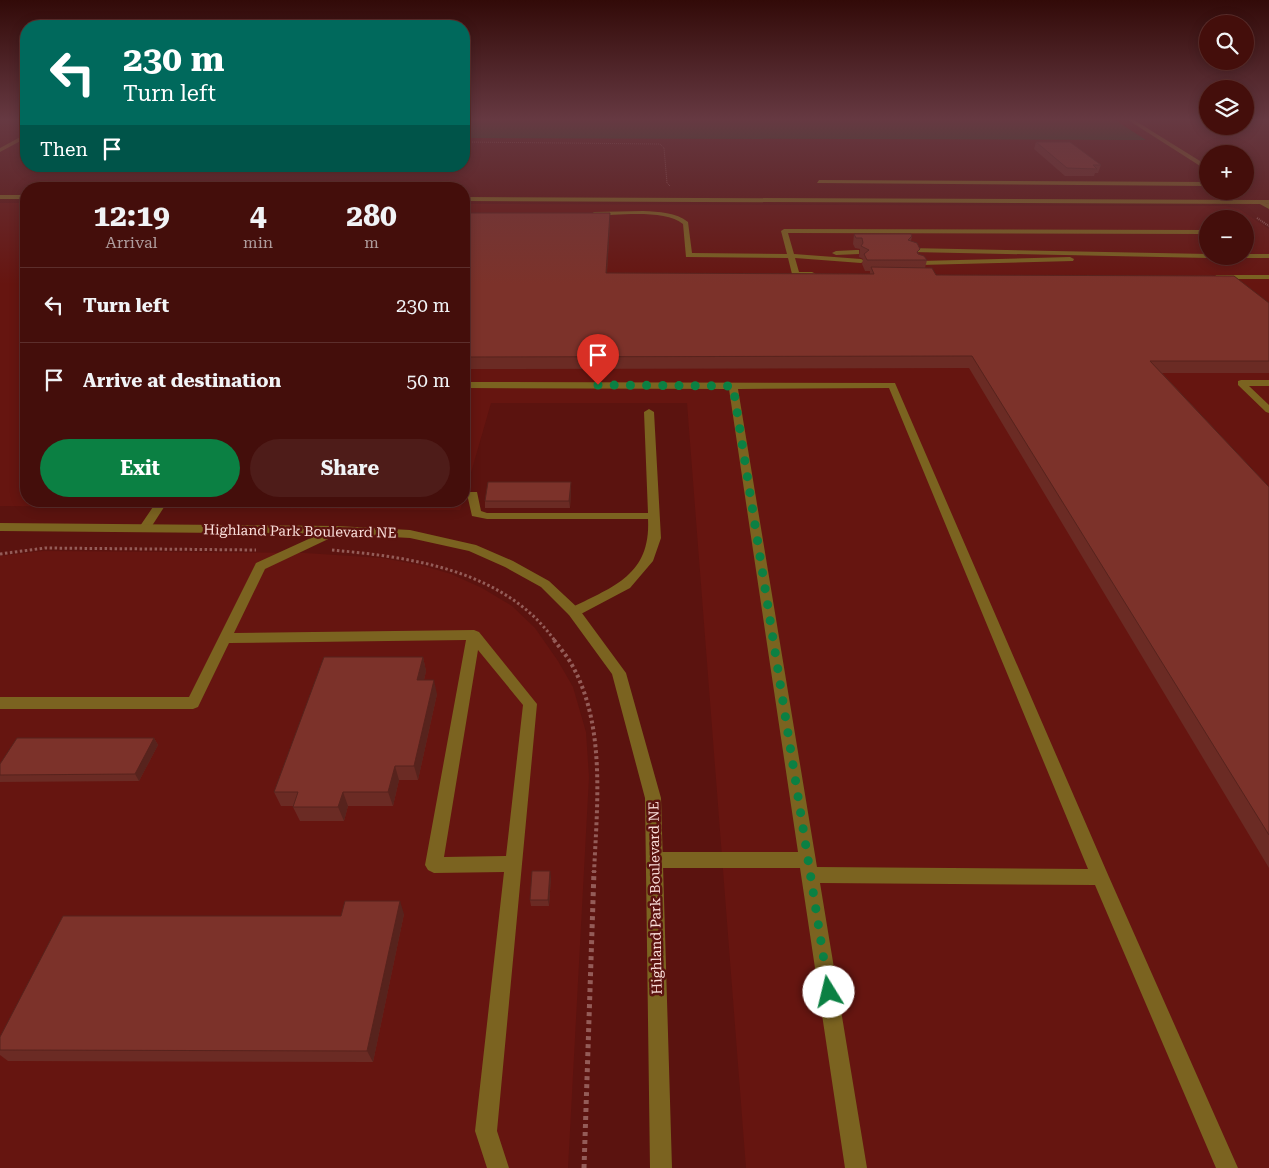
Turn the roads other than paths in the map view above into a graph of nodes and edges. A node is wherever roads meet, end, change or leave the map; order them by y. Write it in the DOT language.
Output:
graph roads {
  1 [pos="819,182"];
  2 [pos="1199,184"];
  3 [pos="0,197"];
  4 [pos="20,197"];
  5 [pos="1254,198"];
  6 [pos="470,199"];
  7 [pos="1260,202"];
  8 [pos="1269,202"];
  9 [pos="1269,208"];
  10 [pos="589,214"];
  11 [pos="1199,232"];
  12 [pos="912,250"];
  13 [pos="856,252"];
  14 [pos="1127,255"];
  15 [pos="791,256"];
  16 [pos="1199,256"];
  17 [pos="1254,256"];
  18 [pos="1269,256"];
  19 [pos="861,261"];
  20 [pos="920,263"];
  21 [pos="826,274"];
  22 [pos="1210,277"];
  23 [pos="1269,277"];
  24 [pos="1269,383"];
  25 [pos="470,385"];
  26 [pos="733,386"];
  27 [pos="1269,410"];
  28 [pos="649,412"];
  29 [pos="473,494"];
  30 [pos="159,507"];
  31 [pos="654,516"];
  32 [pos="0,527"];
  33 [pos="144,529"];
  34 [pos="337,530"];
  35 [pos="574,612"];
  36 [pos="474,635"];
  37 [pos="225,638"];
  38 [pos="0,703"];
  39 [pos="654,860"];
  40 [pos="514,864"];
  41 [pos="809,867"];
  42 [pos="1100,877"];
  43 [pos="498,1168"];
  44 [pos="661,1168"];
  45 [pos="856,1168"];
  46 [pos="1227,1168"];
  1 -- 2 [label="street"];
  3 -- 4 [label="street"];
  5 -- 7 [label="street"];
  6 -- 7 [label="street"];
  7 -- 8 [label="street"];
  7 -- 9 [label="street"];
  10 -- 15 [label="street"];
  11 -- 15 [label="street"];
  12 -- 14 [label="street"];
  13 -- 15 [label="street"];
  14 -- 16 [label="street"];
  14 -- 20 [label="street"];
  15 -- 19 [label="street"];
  15 -- 21 [label="street"];
  17 -- 18 [label="street"];
  22 -- 23 [label="street"];
  24 -- 27 [label="street"];
  25 -- 26 [label="street"];
  26 -- 41 [label="street"];
  26 -- 42 [label="street"];
  28 -- 31 [label="street"];
  29 -- 31 [label="street"];
  30 -- 33 [label="street"];
  31 -- 35 [label="street"];
  32 -- 33 [label="street, Highland Park Boulevard NE"];
  33 -- 34 [label="street, Highland Park Boulevard NE"];
  34 -- 35 [label="street, Highland Park Boulevard NE"];
  34 -- 37 [label="street"];
  35 -- 39 [label="street, Highland Park Boulevard NE"];
  36 -- 37 [label="street"];
  36 -- 40 [label="street"];
  36 -- 40 [label="street"];
  37 -- 38 [label="street"];
  39 -- 41 [label="street"];
  39 -- 44 [label="street, Highland Park Boulevard NE"];
  40 -- 43 [label="street"];
  41 -- 42 [label="street"];
  41 -- 45 [label="street"];
  42 -- 46 [label="street"];
}
